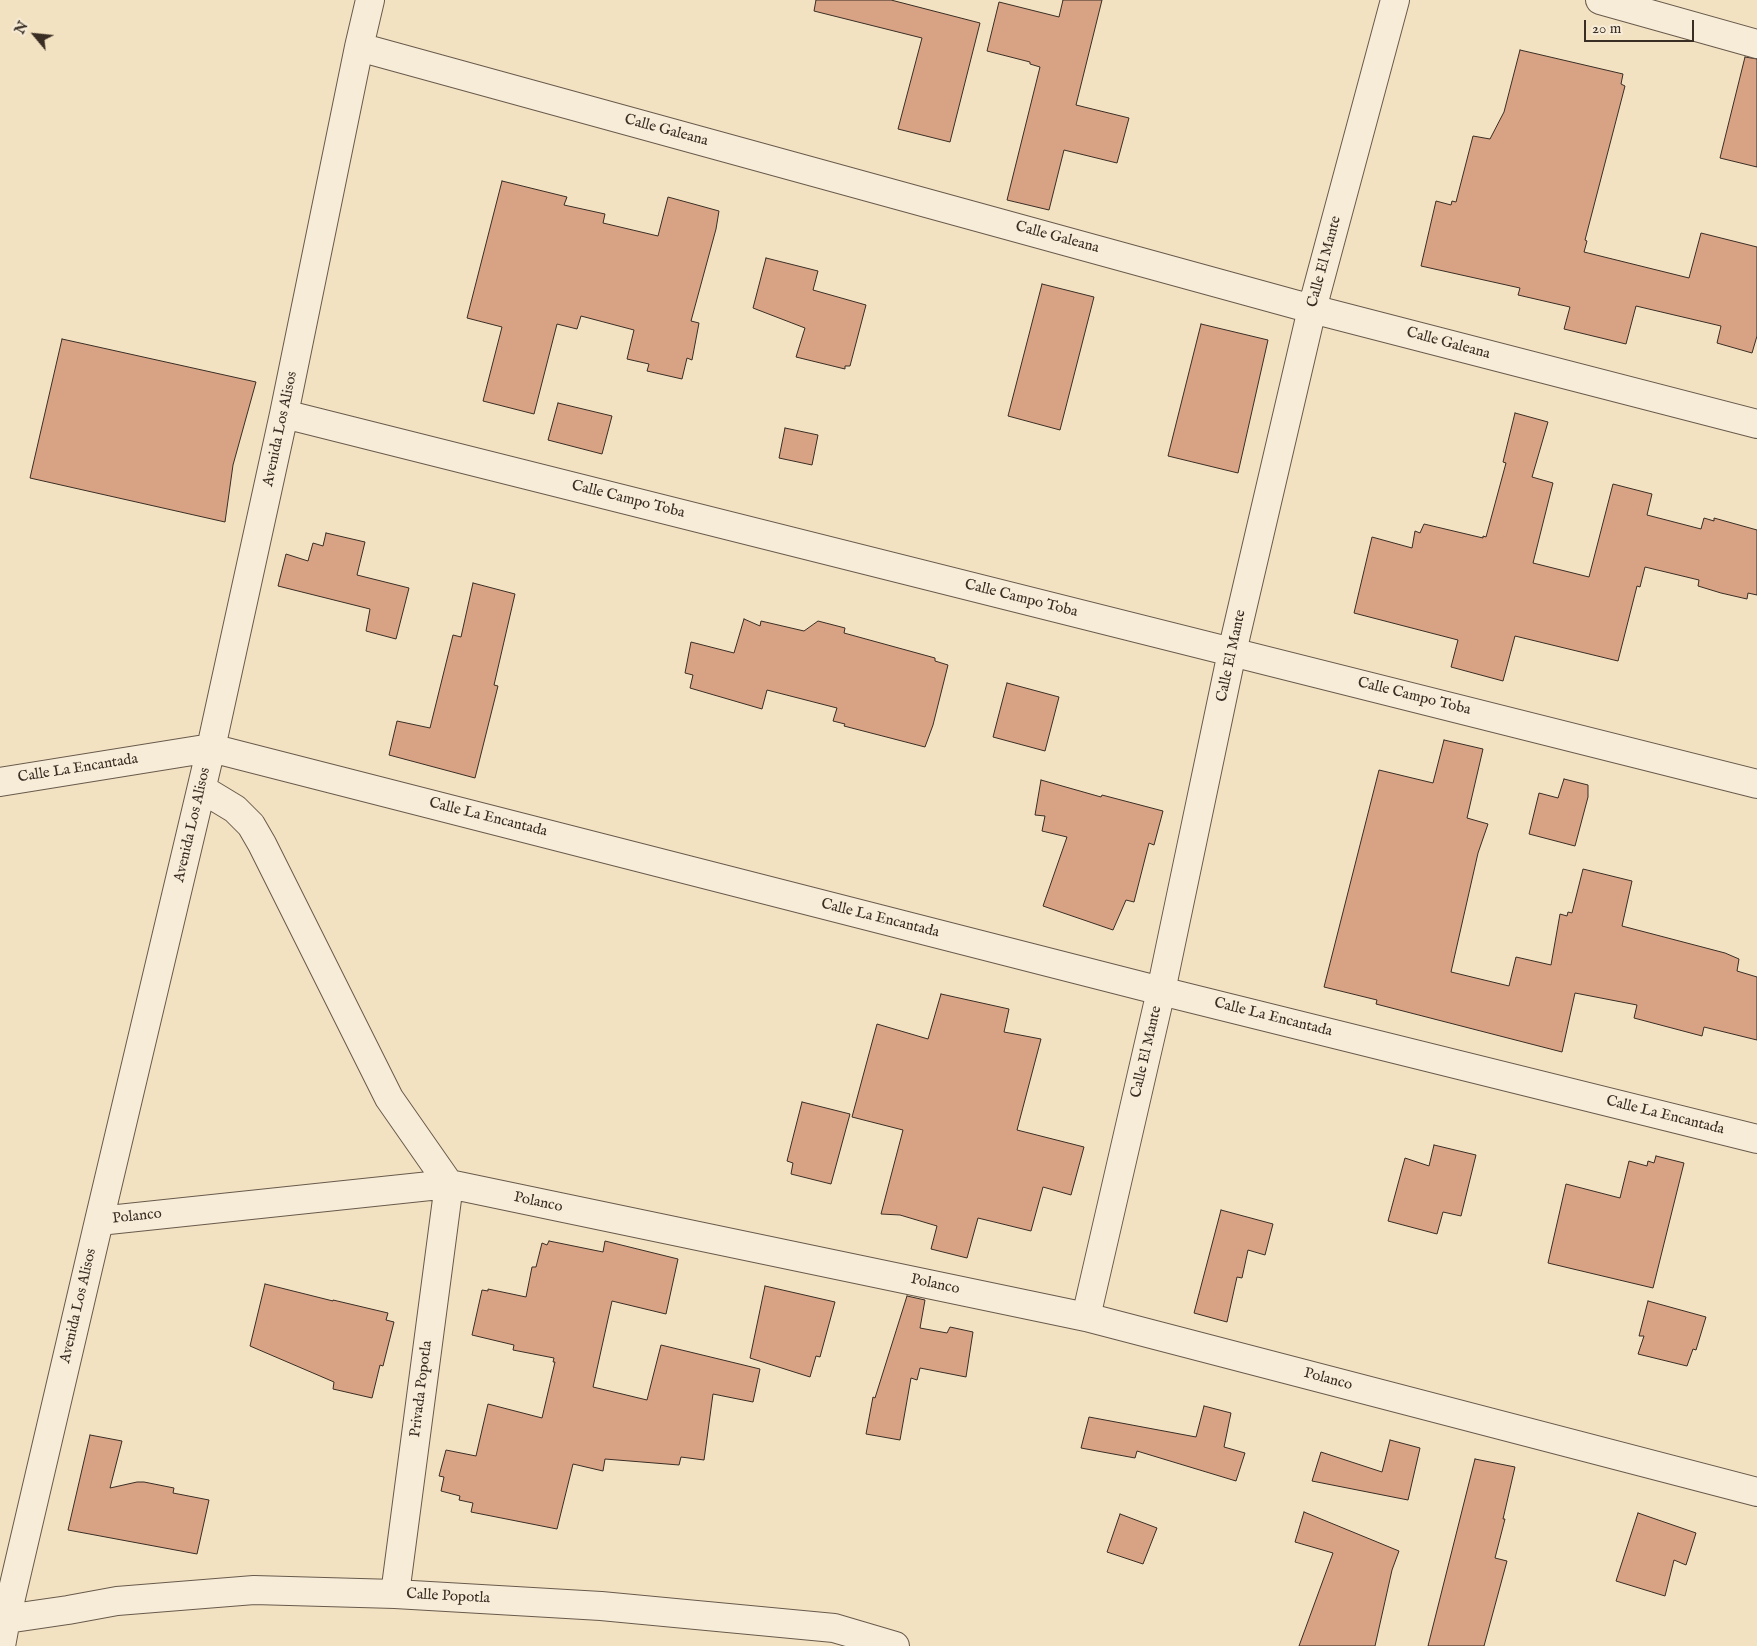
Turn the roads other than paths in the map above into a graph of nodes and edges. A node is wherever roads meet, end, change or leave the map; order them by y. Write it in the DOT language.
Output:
graph roads {
  1 [pos="370,0"];
  2 [pos="1395,0"];
  3 [pos="1600,0"];
  4 [pos="1757,44"];
  5 [pos="358,46"];
  6 [pos="1312,308"];
  7 [pos="284,414"];
  8 [pos="1757,424"];
  9 [pos="1232,652"];
  10 [pos="212,748"];
  11 [pos="0,782"];
  12 [pos="1757,784"];
  13 [pos="202,789"];
  14 [pos="1161,991"];
  15 [pos="1757,1139"];
  16 [pos="449,1184"];
  17 [pos="99,1221"];
  18 [pos="1086,1317"];
  19 [pos="1757,1492"];
  20 [pos="395,1594"];
  21 [pos="3,1620"];
  22 [pos="1,1646"];
  23 [pos="895,1646"];
  1 -- 5 [label="street, Avenida Los Alisos"];
  2 -- 6 [label="street, Calle El Mante"];
  3 -- 4 [label="street"];
  5 -- 6 [label="street, Calle Galeana"];
  5 -- 7 [label="street, Avenida Los Alisos"];
  6 -- 8 [label="street, Calle Galeana"];
  6 -- 9 [label="street, Calle El Mante"];
  7 -- 9 [label="street, Calle Campo Toba"];
  7 -- 10 [label="street, Avenida Los Alisos"];
  9 -- 12 [label="street, Calle Campo Toba"];
  9 -- 14 [label="street, Calle El Mante"];
  10 -- 11 [label="street, Calle La Encantada"];
  10 -- 13 [label="street, Avenida Los Alisos"];
  10 -- 14 [label="street, Calle La Encantada"];
  13 -- 16 [label="street"];
  13 -- 17 [label="street, Avenida Los Alisos"];
  14 -- 15 [label="street, Calle La Encantada"];
  14 -- 18 [label="street, Calle El Mante"];
  16 -- 17 [label="street, Polanco"];
  16 -- 18 [label="street, Polanco"];
  16 -- 20 [label="street, Privada Popotla"];
  17 -- 21 [label="street, Avenida Los Alisos"];
  18 -- 19 [label="street, Polanco"];
  20 -- 21 [label="street, Calle Popotla"];
  20 -- 23 [label="street, Calle Popotla"];
  21 -- 22 [label="street, Avenida Los Alisos"];
}
